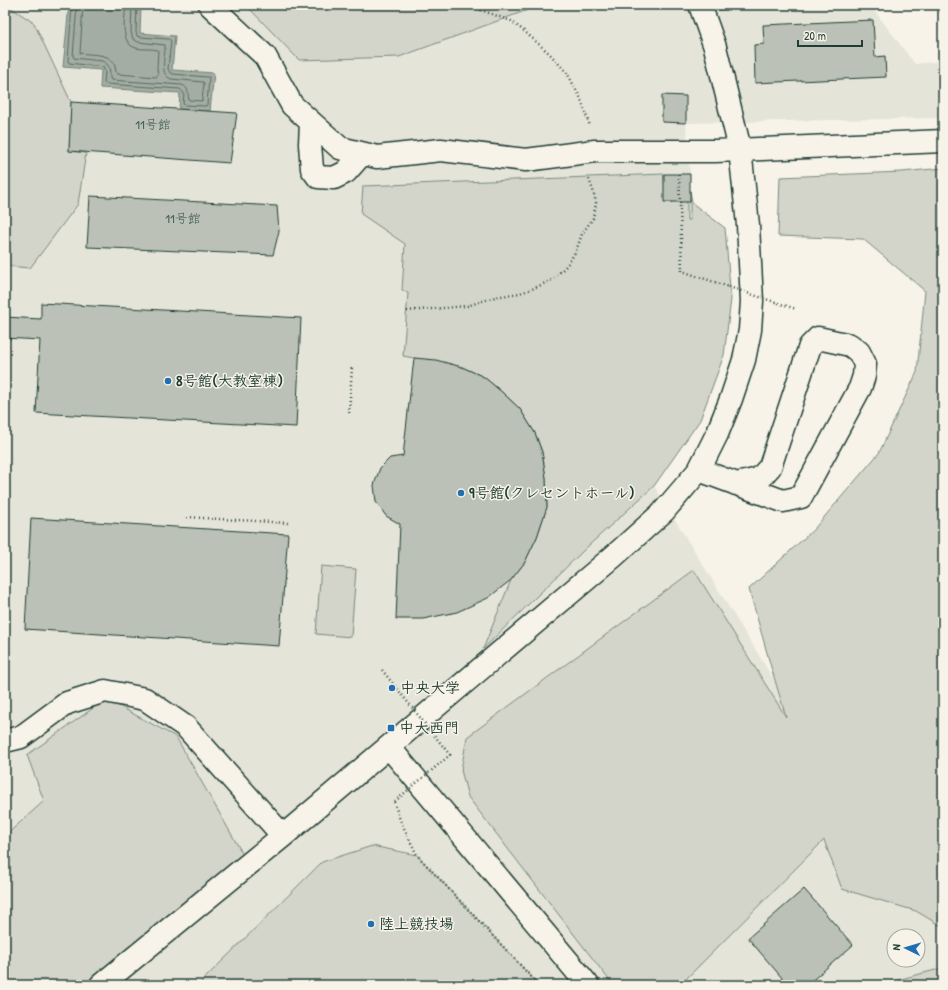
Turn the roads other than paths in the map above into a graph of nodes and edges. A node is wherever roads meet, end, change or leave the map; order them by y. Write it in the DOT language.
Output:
graph roads {
  1 [pos="210,5"];
  2 [pos="700,5"];
  3 [pos="311,122"];
  4 [pos="943,141"];
  5 [pos="740,149"];
  6 [pos="362,154"];
  7 [pos="699,470"];
  8 [pos="736,484"];
  9 [pos="5,741"];
  10 [pos="389,747"];
  11 [pos="283,836"];
  12 [pos="102,985"];
  13 [pos="588,985"];
  1 -- 3 [label="street"];
  2 -- 5 [label="street"];
  3 -- 6 [label="street"];
  3 -- 6 [label="street"];
  4 -- 5 [label="street"];
  5 -- 6 [label="street"];
  5 -- 7 [label="street"];
  7 -- 8 [label="street"];
  7 -- 10 [label="street"];
  8 -- 8 [label="street"];
  9 -- 11 [label="street"];
  10 -- 11 [label="street"];
  10 -- 13 [label="street"];
  11 -- 12 [label="street"];
}
